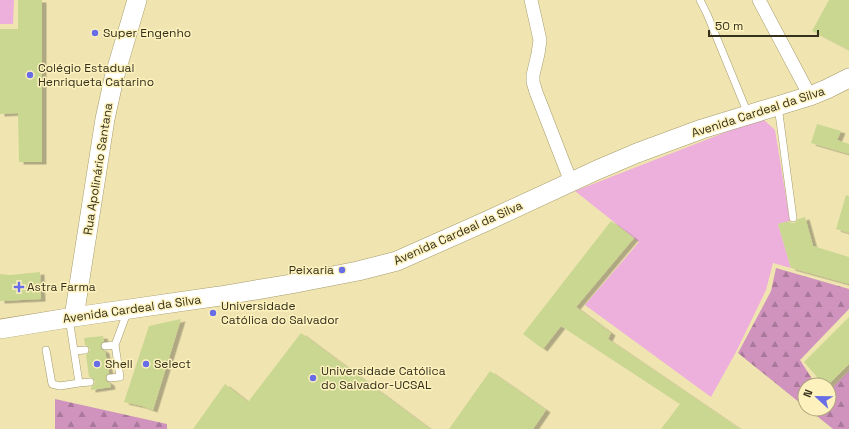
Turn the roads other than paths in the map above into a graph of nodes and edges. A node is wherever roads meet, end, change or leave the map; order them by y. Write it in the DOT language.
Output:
graph roads {
  1 [pos="137,0"];
  2 [pos="531,0"];
  3 [pos="700,0"];
  4 [pos="760,0"];
  5 [pos="848,79"];
  6 [pos="810,96"];
  7 [pos="778,106"];
  8 [pos="748,115"];
  9 [pos="571,182"];
  10 [pos="793,218"];
  11 [pos="129,309"];
  12 [pos="72,318"];
  13 [pos="0,329"];
  14 [pos="115,345"];
  15 [pos="105,346"];
  16 [pos="46,350"];
  17 [pos="85,350"];
  18 [pos="74,351"];
  19 [pos="110,378"];
  20 [pos="90,382"];
  21 [pos="79,383"];
  1 -- 12 [label="main road, Rua Apolinário Santana"];
  2 -- 9 [label="street"];
  3 -- 8 [label="lane"];
  4 -- 6 [label="street"];
  5 -- 6 [label="main road, Avenida Cardeal da Silva"];
  6 -- 7 [label="main road, Avenida Cardeal da Silva"];
  7 -- 8 [label="main road, Avenida Cardeal da Silva"];
  7 -- 10 [label="lane"];
  8 -- 9 [label="main road, Avenida Cardeal da Silva"];
  9 -- 11 [label="main road, Avenida Cardeal da Silva"];
  11 -- 12 [label="main road, Avenida Cardeal da Silva"];
  11 -- 14 [label="lane"];
  12 -- 13 [label="main road, Avenida Cardeal da Silva"];
  12 -- 18 [label="lane"];
  14 -- 15 [label="lane"];
  14 -- 19 [label="lane"];
  16 -- 21 [label="lane"];
  17 -- 18 [label="lane"];
  18 -- 21 [label="lane"];
  20 -- 21 [label="lane"];
}
